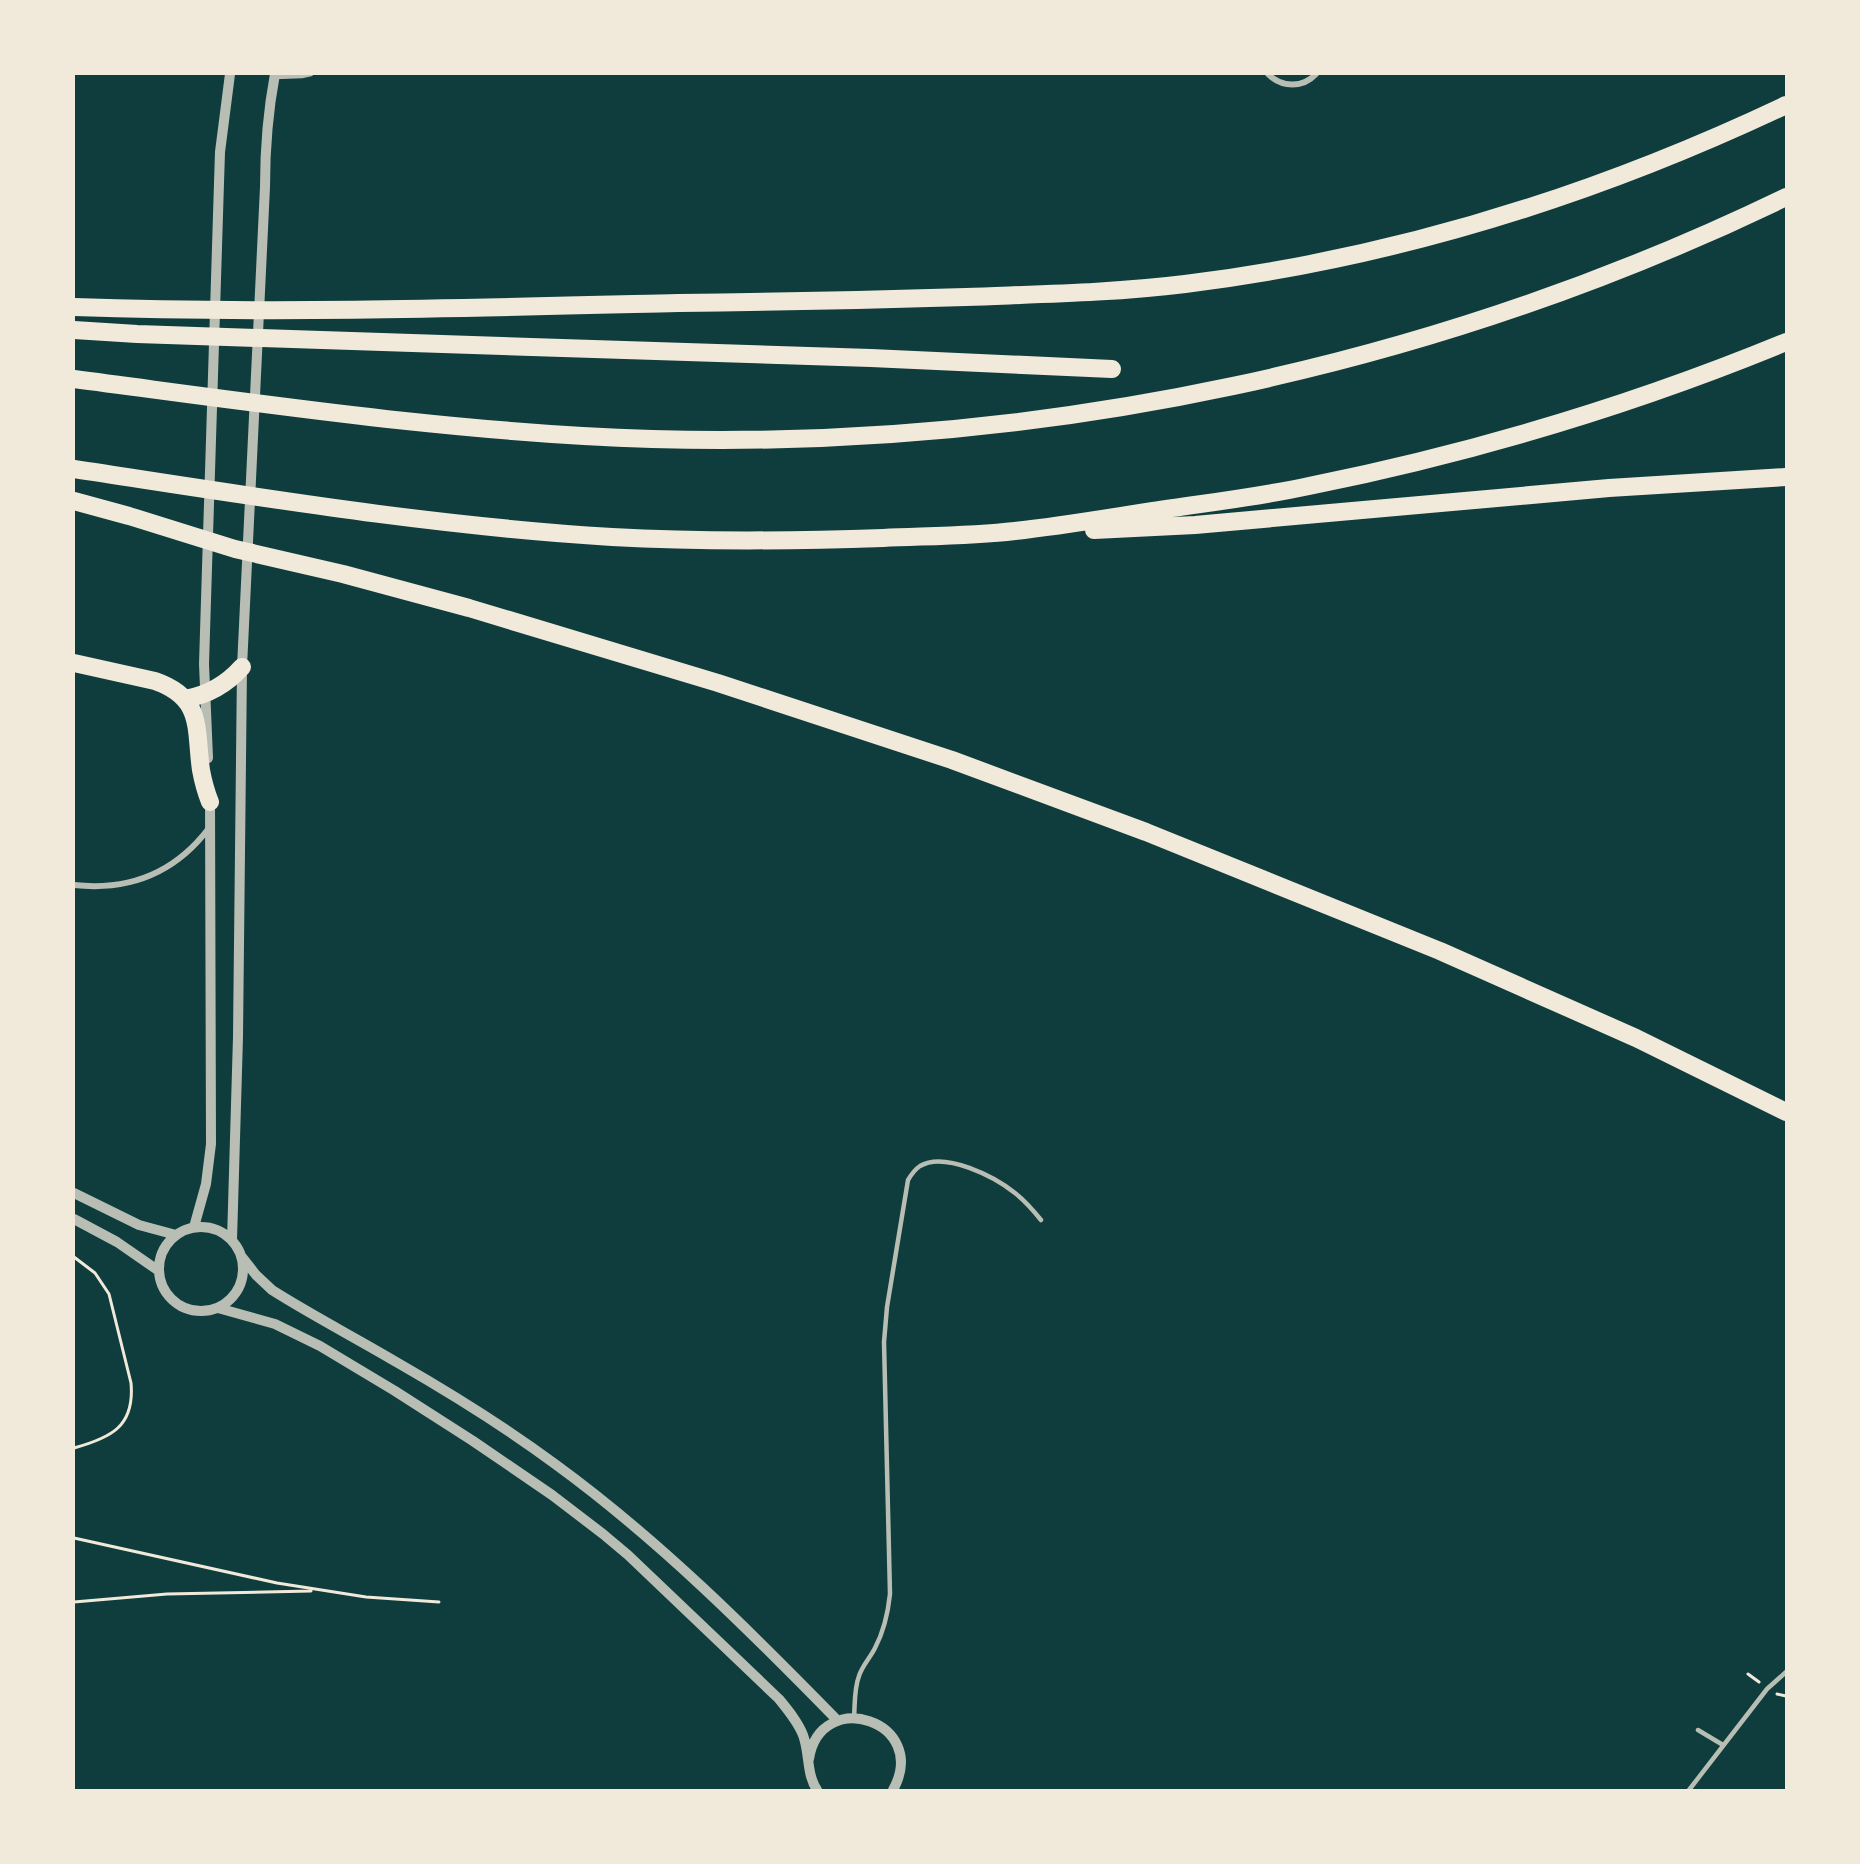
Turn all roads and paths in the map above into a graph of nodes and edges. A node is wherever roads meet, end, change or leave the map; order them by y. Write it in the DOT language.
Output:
graph roads {
  1 [pos="230,74"];
  2 [pos="311,74"];
  3 [pos="1268,74"];
  4 [pos="1316,74"];
  5 [pos="275,75"];
  6 [pos="1786,105"];
  7 [pos="1786,197"];
  8 [pos="74,307"];
  9 [pos="74,330"];
  10 [pos="1786,342"];
  11 [pos="1113,369"];
  12 [pos="74,379"];
  13 [pos="74,468"];
  14 [pos="1786,477"];
  15 [pos="74,501"];
  16 [pos="1014,531"];
  17 [pos="74,663"];
  18 [pos="242,667"];
  19 [pos="205,694"];
  20 [pos="185,699"];
  21 [pos="210,802"];
  22 [pos="211,825"];
  23 [pos="74,885"];
  24 [pos="1786,1112"];
  25 [pos="74,1193"];
  26 [pos="74,1220"];
  27 [pos="1041,1220"];
  28 [pos="194,1227"];
  29 [pos="176,1235"];
  30 [pos="232,1240"];
  31 [pos="74,1257"];
  32 [pos="242,1257"];
  33 [pos="159,1271"];
  34 [pos="218,1308"];
  35 [pos="74,1448"];
  36 [pos="74,1538"];
  37 [pos="321,1591"];
  38 [pos="74,1602"];
  39 [pos="439,1602"];
  40 [pos="1786,1672"];
  41 [pos="1748,1674"];
  42 [pos="1759,1683"];
  43 [pos="854,1718"];
  44 [pos="838,1721"];
  45 [pos="1698,1730"];
  46 [pos="1724,1745"];
  47 [pos="808,1762"];
  48 [pos="817,1791"];
  49 [pos="893,1791"];
  50 [pos="1689,1791"];
  1 -- 19 [label="street"];
  2 -- 5 [label="lane"];
  3 -- 4 [label="street"];
  5 -- 18 [label="street"];
  6 -- 8 [label="highway"];
  7 -- 12 [label="highway"];
  9 -- 11 [label="highway"];
  10 -- 16 [label="highway"];
  13 -- 16 [label="highway"];
  14 -- 16 [label="highway"];
  15 -- 24 [label="highway"];
  17 -- 20 [label="highway"];
  18 -- 19 [label="highway"];
  18 -- 30 [label="street"];
  19 -- 20 [label="highway"];
  19 -- 21 [label="street"];
  20 -- 21 [label="highway"];
  21 -- 22 [label="street"];
  22 -- 23 [label="street"];
  22 -- 28 [label="street"];
  25 -- 29 [label="street"];
  26 -- 33 [label="street"];
  27 -- 43 [label="lane"];
  28 -- 29 [label="street"];
  28 -- 30 [label="street"];
  29 -- 33 [label="street"];
  30 -- 32 [label="street"];
  31 -- 35 [label="path"];
  32 -- 34 [label="street"];
  32 -- 44 [label="street"];
  33 -- 34 [label="street"];
  34 -- 47 [label="street"];
  36 -- 37 [label="path"];
  37 -- 38 [label="path"];
  37 -- 39 [label="path"];
  40 -- 46 [label="lane"];
  41 -- 42 [label="path"];
  43 -- 44 [label="street"];
  43 -- 49 [label="street"];
  44 -- 47 [label="street"];
  45 -- 46 [label="lane"];
  46 -- 50 [label="lane"];
  47 -- 48 [label="street"];
}
